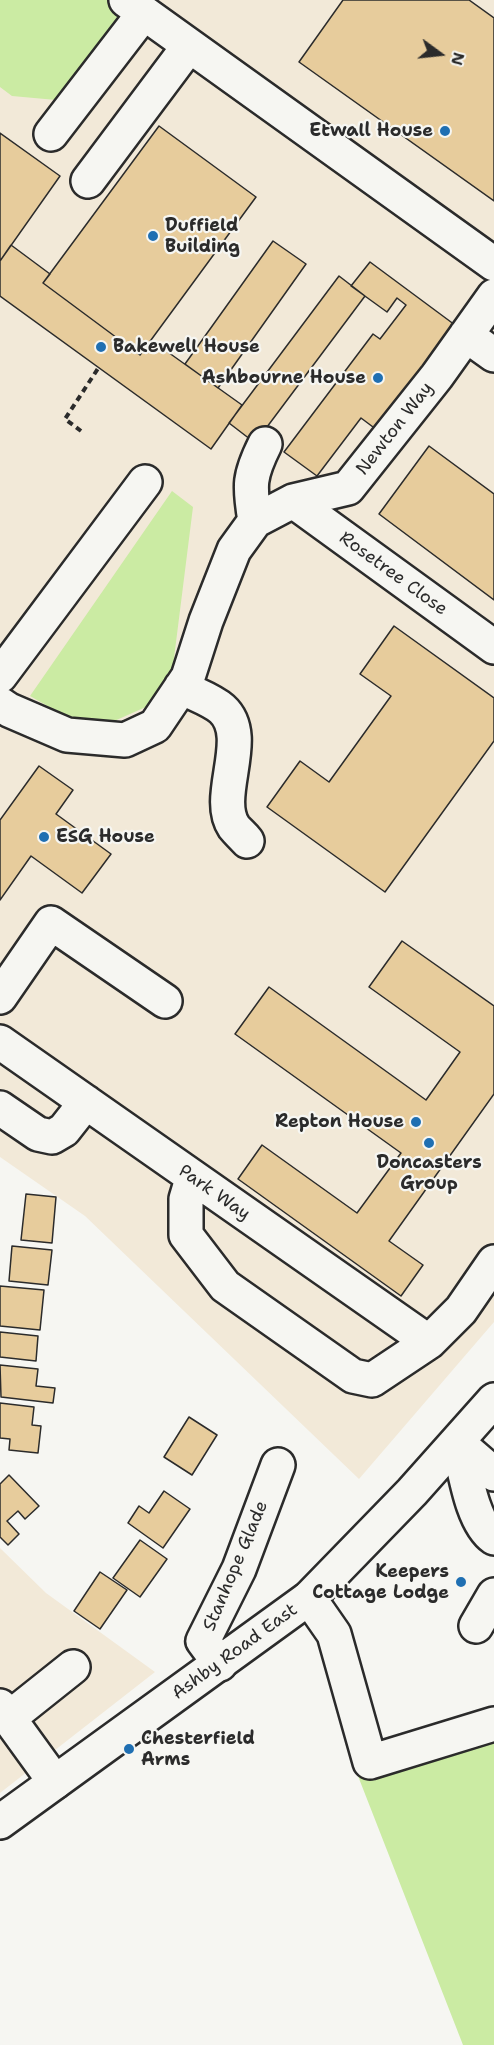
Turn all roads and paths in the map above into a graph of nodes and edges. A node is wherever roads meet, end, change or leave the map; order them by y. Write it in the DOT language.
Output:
graph roads {
  1 [pos="145,7"];
  2 [pos="189,45"];
  3 [pos="51,134"];
  4 [pos="88,181"];
  5 [pos="494,264"];
  6 [pos="494,296"];
  7 [pos="466,334"];
  8 [pos="494,355"];
  9 [pos="99,367"];
  10 [pos="81,432"];
  11 [pos="265,444"];
  12 [pos="145,482"];
  13 [pos="293,501"];
  14 [pos="255,520"];
  15 [pos="494,647"];
  16 [pos="0,676"];
  17 [pos="185,682"];
  18 [pos="0,704"];
  19 [pos="247,841"];
  20 [pos="0,997"];
  21 [pos="165,1001"];
  22 [pos="0,1042"];
  23 [pos="86,1101"];
  24 [pos="0,1108"];
  25 [pos="192,1179"];
  26 [pos="494,1262"];
  27 [pos="429,1342"];
  28 [pos="494,1400"];
  29 [pos="458,1443"];
  30 [pos="278,1465"];
  31 [pos="494,1474"];
  32 [pos="494,1538"];
  33 [pos="494,1595"];
  34 [pos="309,1598"];
  35 [pos="476,1626"];
  36 [pos="220,1664"];
  37 [pos="73,1667"];
  38 [pos="4,1712"];
  39 [pos="494,1724"];
  40 [pos="56,1782"];
  41 [pos="0,1822"];
  1 -- 2 [label="main road"];
  1 -- 3 [label="main road"];
  2 -- 4 [label="main road"];
  2 -- 5 [label="main road"];
  6 -- 7 [label="main road, Newton Way"];
  7 -- 8 [label="main road"];
  7 -- 13 [label="main road, Newton Way"];
  9 -- 10 [label="path"];
  11 -- 14 [label="main road"];
  12 -- 16 [label="main road"];
  13 -- 14 [label="main road, Newton Way"];
  13 -- 15 [label="main road, Rosetree Close"];
  14 -- 17 [label="main road, Newton Way"];
  17 -- 18 [label="main road, Newton Way"];
  17 -- 19 [label="main road"];
  20 -- 21 [label="main road"];
  22 -- 23 [label="main road, Park Way"];
  23 -- 24 [label="main road"];
  23 -- 25 [label="main road, Park Way"];
  25 -- 27 [label="main road, Park Way"];
  25 -- 27 [label="main road"];
  26 -- 27 [label="main road"];
  28 -- 29 [label="main road, Ashby Road East"];
  29 -- 31 [label="main road"];
  29 -- 32 [label="main road"];
  29 -- 34 [label="main road, Ashby Road East"];
  30 -- 36 [label="main road, Stanhope Glade"];
  33 -- 35 [label="main road"];
  34 -- 36 [label="main road, Ashby Road East"];
  34 -- 39 [label="main road"];
  36 -- 40 [label="main road, Ashby Road East"];
  37 -- 38 [label="main road"];
  38 -- 40 [label="main road"];
  40 -- 41 [label="main road, Ashby Road East"];
}
